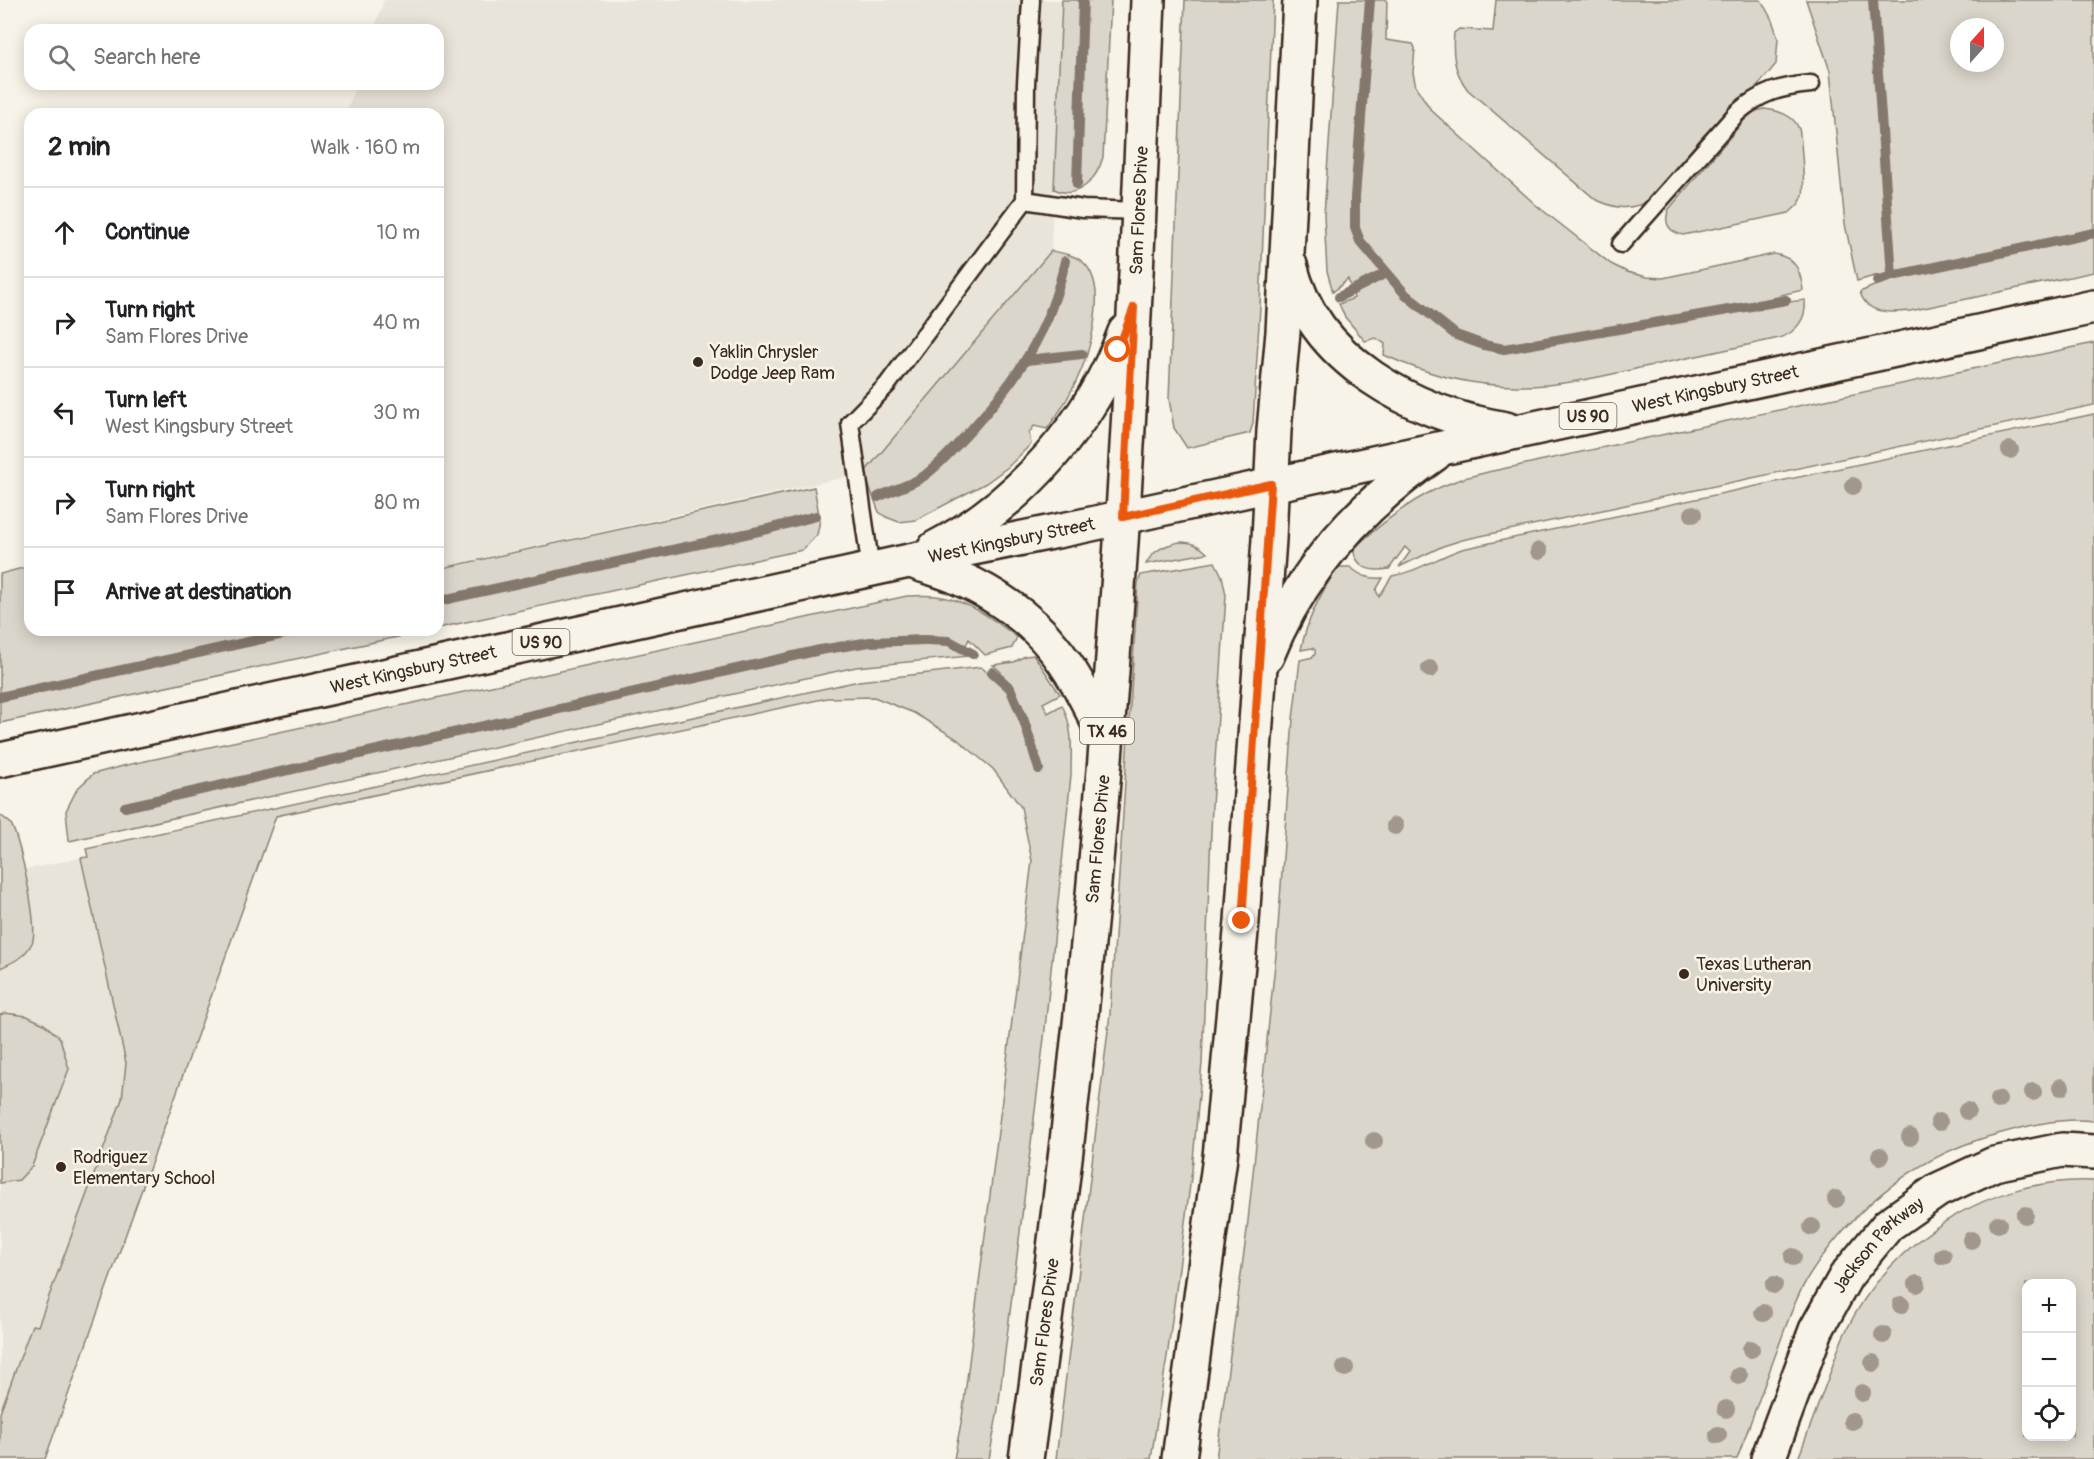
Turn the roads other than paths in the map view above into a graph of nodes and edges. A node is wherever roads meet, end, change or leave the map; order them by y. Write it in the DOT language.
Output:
graph roads {
  1 [pos="1031,0"];
  2 [pos="1148,0"];
  3 [pos="1300,0"];
  4 [pos="1811,84"];
  5 [pos="1026,200"];
  6 [pos="1139,212"];
  7 [pos="1621,244"];
  8 [pos="1286,245"];
  9 [pos="1134,307"];
  10 [pos="2094,307"];
  11 [pos="1517,431"];
  12 [pos="1446,446"];
  13 [pos="1271,484"];
  14 [pos="1123,517"];
  15 [pos="909,561"];
  16 [pos="871,570"];
  17 [pos="1259,677"];
  18 [pos="1106,738"];
  19 [pos="0,760"];
  20 [pos="2094,1152"];
  21 [pos="1026,1459"];
  22 [pos="1179,1459"];
  23 [pos="1768,1459"];
  1 -- 5 [label="lane"];
  2 -- 6 [label="main road, Sam Flores Drive / TX 46"];
  3 -- 8 [label="main road"];
  4 -- 7 [label="lane"];
  5 -- 6 [label="lane"];
  5 -- 16 [label="lane"];
  6 -- 9 [label="main road, Sam Flores Drive / TX 46"];
  8 -- 11 [label="main road"];
  8 -- 13 [label="main road"];
  9 -- 14 [label="main road, Sam Flores Drive / TX 46"];
  9 -- 15 [label="main road"];
  10 -- 11 [label="main road, West Kingsbury Street / US 90"];
  11 -- 12 [label="main road, West Kingsbury Street / US 90"];
  12 -- 13 [label="main road, West Kingsbury Street / US 90"];
  12 -- 17 [label="main road"];
  13 -- 14 [label="main road, West Kingsbury Street / US 90"];
  13 -- 17 [label="main road"];
  14 -- 15 [label="main road, West Kingsbury Street / US 90"];
  14 -- 18 [label="main road, Sam Flores Drive / TX 46"];
  15 -- 16 [label="main road, West Kingsbury Street / US 90"];
  15 -- 18 [label="main road"];
  16 -- 19 [label="main road, West Kingsbury Street / US 90"];
  17 -- 22 [label="main road"];
  18 -- 21 [label="main road, Sam Flores Drive / TX 46"];
  20 -- 23 [label="main road, Jackson Parkway"];
}
